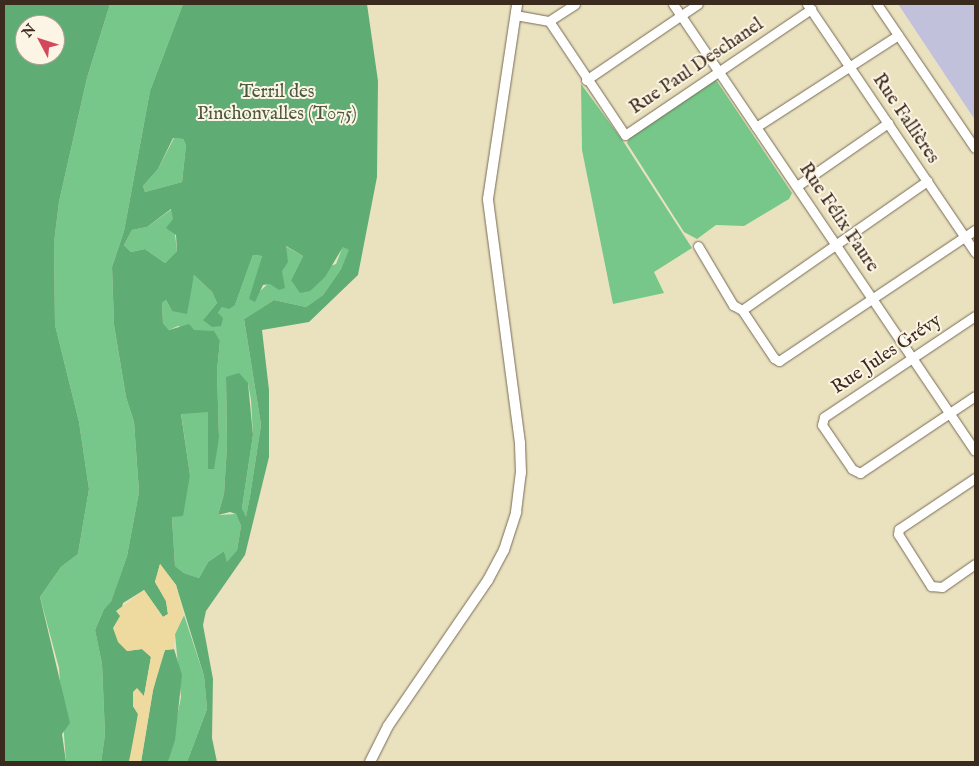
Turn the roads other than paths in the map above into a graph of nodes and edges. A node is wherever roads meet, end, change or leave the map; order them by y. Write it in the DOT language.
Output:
graph roads {
  1 [pos="517,4"];
  2 [pos="575,4"];
  3 [pos="673,4"];
  4 [pos="698,4"];
  5 [pos="877,4"];
  6 [pos="809,7"];
  7 [pos="516,15"];
  8 [pos="681,15"];
  9 [pos="549,21"];
  10 [pos="898,35"];
  11 [pos="850,66"];
  12 [pos="719,72"];
  13 [pos="586,80"];
  14 [pos="888,123"];
  15 [pos="756,127"];
  16 [pos="975,148"];
  17 [pos="927,180"];
  18 [pos="797,186"];
  19 [pos="975,230"];
  20 [pos="965,237"];
  21 [pos="834,243"];
  22 [pos="698,246"];
  23 [pos="975,252"];
  24 [pos="872,299"];
  25 [pos="742,310"];
  26 [pos="975,316"];
  27 [pos="912,359"];
  28 [pos="975,396"];
  29 [pos="950,412"];
  30 [pos="975,451"];
  31 [pos="975,478"];
  32 [pos="975,564"];
  33 [pos="370,762"];
  1 -- 7 [label="main road"];
  2 -- 9 [label="street"];
  3 -- 8 [label="street, Rue Félix Faure"];
  4 -- 8 [label="street"];
  5 -- 10 [label="street"];
  6 -- 11 [label="street, Rue Fallières"];
  6 -- 12 [label="street, Rue Paul Deschanel"];
  7 -- 9 [label="street"];
  7 -- 33 [label="main road"];
  8 -- 12 [label="street, Rue Félix Faure"];
  8 -- 13 [label="street"];
  9 -- 13 [label="street"];
  10 -- 11 [label="street"];
  10 -- 16 [label="street"];
  11 -- 14 [label="street, Rue Fallières"];
  11 -- 15 [label="street"];
  12 -- 13 [label="street, Rue Paul Deschanel"];
  12 -- 15 [label="street, Rue Félix Faure"];
  14 -- 17 [label="street, Rue Fallières"];
  14 -- 18 [label="street"];
  15 -- 18 [label="street, Rue Félix Faure"];
  17 -- 20 [label="street, Rue Fallières"];
  17 -- 21 [label="street"];
  18 -- 21 [label="street, Rue Félix Faure"];
  19 -- 20 [label="street"];
  20 -- 23 [label="street, Rue Fallières"];
  20 -- 24 [label="street"];
  21 -- 24 [label="street, Rue Félix Faure"];
  21 -- 25 [label="street"];
  22 -- 25 [label="street"];
  24 -- 25 [label="street"];
  24 -- 27 [label="street, Rue Félix Faure"];
  26 -- 27 [label="street, Rue Jules Grévy"];
  27 -- 29 [label="street, Rue Félix Faure"];
  27 -- 29 [label="street, Rue Jules Grévy"];
  28 -- 29 [label="street"];
  29 -- 30 [label="street, Rue Félix Faure"];
  31 -- 32 [label="street"];
}
